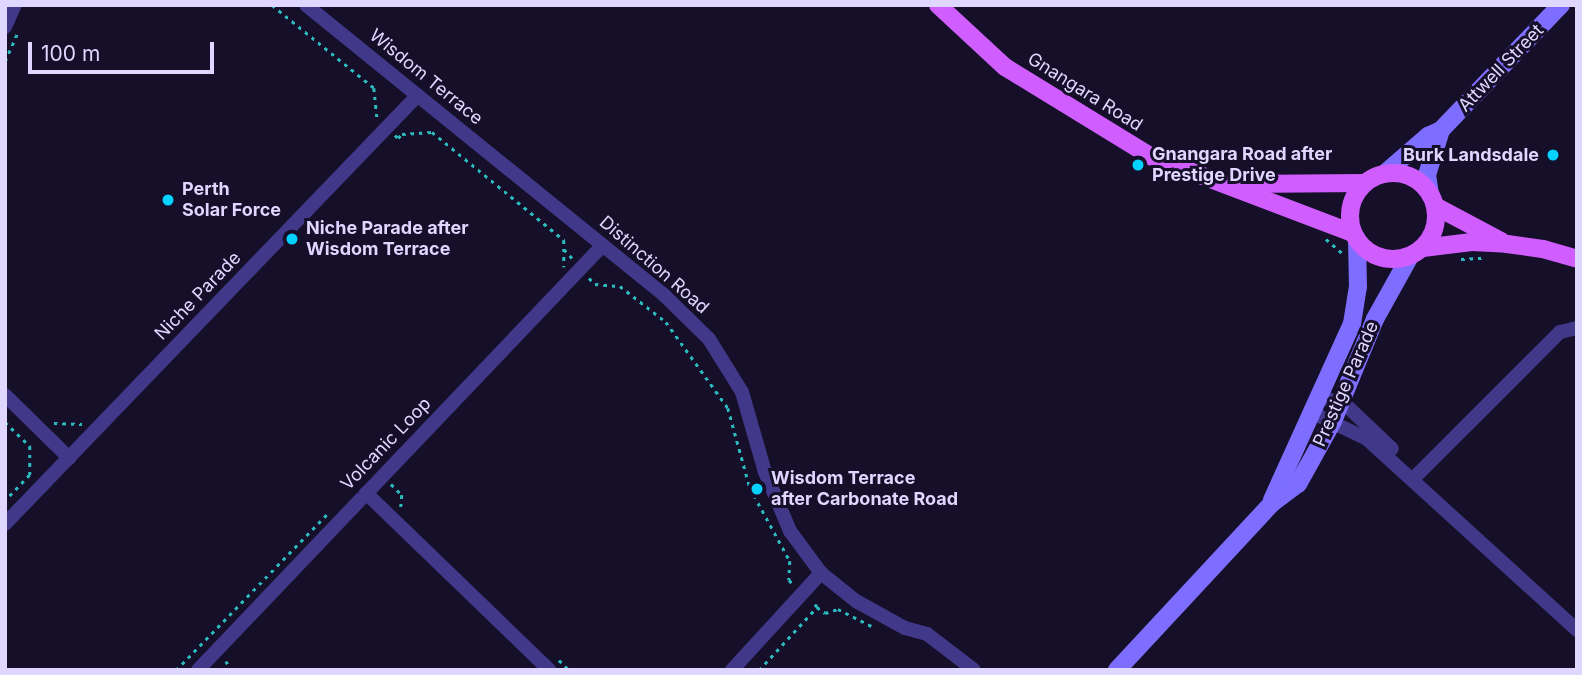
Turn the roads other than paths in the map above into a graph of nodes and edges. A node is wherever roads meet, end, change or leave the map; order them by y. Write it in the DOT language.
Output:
graph roads {
  1 [pos="15,5"];
  2 [pos="306,5"];
  3 [pos="938,5"];
  4 [pos="1561,5"];
  5 [pos="5,26"];
  6 [pos="418,96"];
  7 [pos="1441,130"];
  8 [pos="1384,174"];
  9 [pos="521,179"];
  10 [pos="1364,183"];
  11 [pos="1228,184"];
  12 [pos="1432,200"];
  13 [pos="1355,236"];
  14 [pos="1507,244"];
  15 [pos="602,246"];
  16 [pos="1417,252"];
  17 [pos="1577,259"];
  18 [pos="1380,310"];
  19 [pos="1577,328"];
  20 [pos="1341,350"];
  21 [pos="5,395"];
  22 [pos="1321,396"];
  23 [pos="1313,413"];
  24 [pos="1336,413"];
  25 [pos="69,458"];
  26 [pos="1413,480"];
  27 [pos="366,493"];
  28 [pos="1271,503"];
  29 [pos="5,524"];
  30 [pos="821,573"];
  31 [pos="1577,630"];
  32 [pos="554,665"];
  33 [pos="198,670"];
  34 [pos="732,670"];
  35 [pos="974,670"];
  36 [pos="1117,670"];
  1 -- 5 [label="street"];
  2 -- 6 [label="street, Wisdom Terrace"];
  3 -- 11 [label="main road, Gnangara Road"];
  4 -- 7 [label="street, Attwell Street"];
  6 -- 9 [label="street, Wisdom Terrace"];
  6 -- 25 [label="street, Niche Parade"];
  7 -- 8 [label="street, Attwell Street"];
  7 -- 12 [label="street, Attwell Street"];
  8 -- 10 [label="main road, Gnangara Road"];
  8 -- 12 [label="main road, Gnangara Road"];
  9 -- 15 [label="street, Distinction Road"];
  10 -- 11 [label="main road, Gnangara Road"];
  10 -- 13 [label="main road"];
  11 -- 13 [label="main road, Gnangara Road"];
  12 -- 14 [label="main road, Gnangara Road"];
  12 -- 16 [label="main road"];
  13 -- 16 [label="main road, Gnangara Road"];
  13 -- 20 [label="street, Prestige Parade"];
  14 -- 16 [label="main road, Gnangara Road"];
  14 -- 17 [label="main road, Gnangara Road"];
  15 -- 27 [label="street, Volcanic Loop"];
  15 -- 30 [label="street, Distinction Road"];
  16 -- 18 [label="street, Prestige Parade"];
  18 -- 20 [label="street"];
  18 -- 24 [label="street, Prestige Parade"];
  19 -- 26 [label="street"];
  20 -- 22 [label="street, Prestige Parade"];
  21 -- 25 [label="street"];
  22 -- 23 [label="street, Prestige Parade"];
  22 -- 24 [label="street"];
  23 -- 24 [label="street"];
  23 -- 28 [label="street, Prestige Parade"];
  24 -- 26 [label="street"];
  24 -- 28 [label="street, Prestige Parade"];
  25 -- 29 [label="street, Niche Parade"];
  26 -- 31 [label="street"];
  27 -- 32 [label="street"];
  27 -- 33 [label="street, Volcanic Loop"];
  28 -- 36 [label="street, Prestige Parade"];
  30 -- 34 [label="street"];
  30 -- 35 [label="street, Distinction Road"];
}
